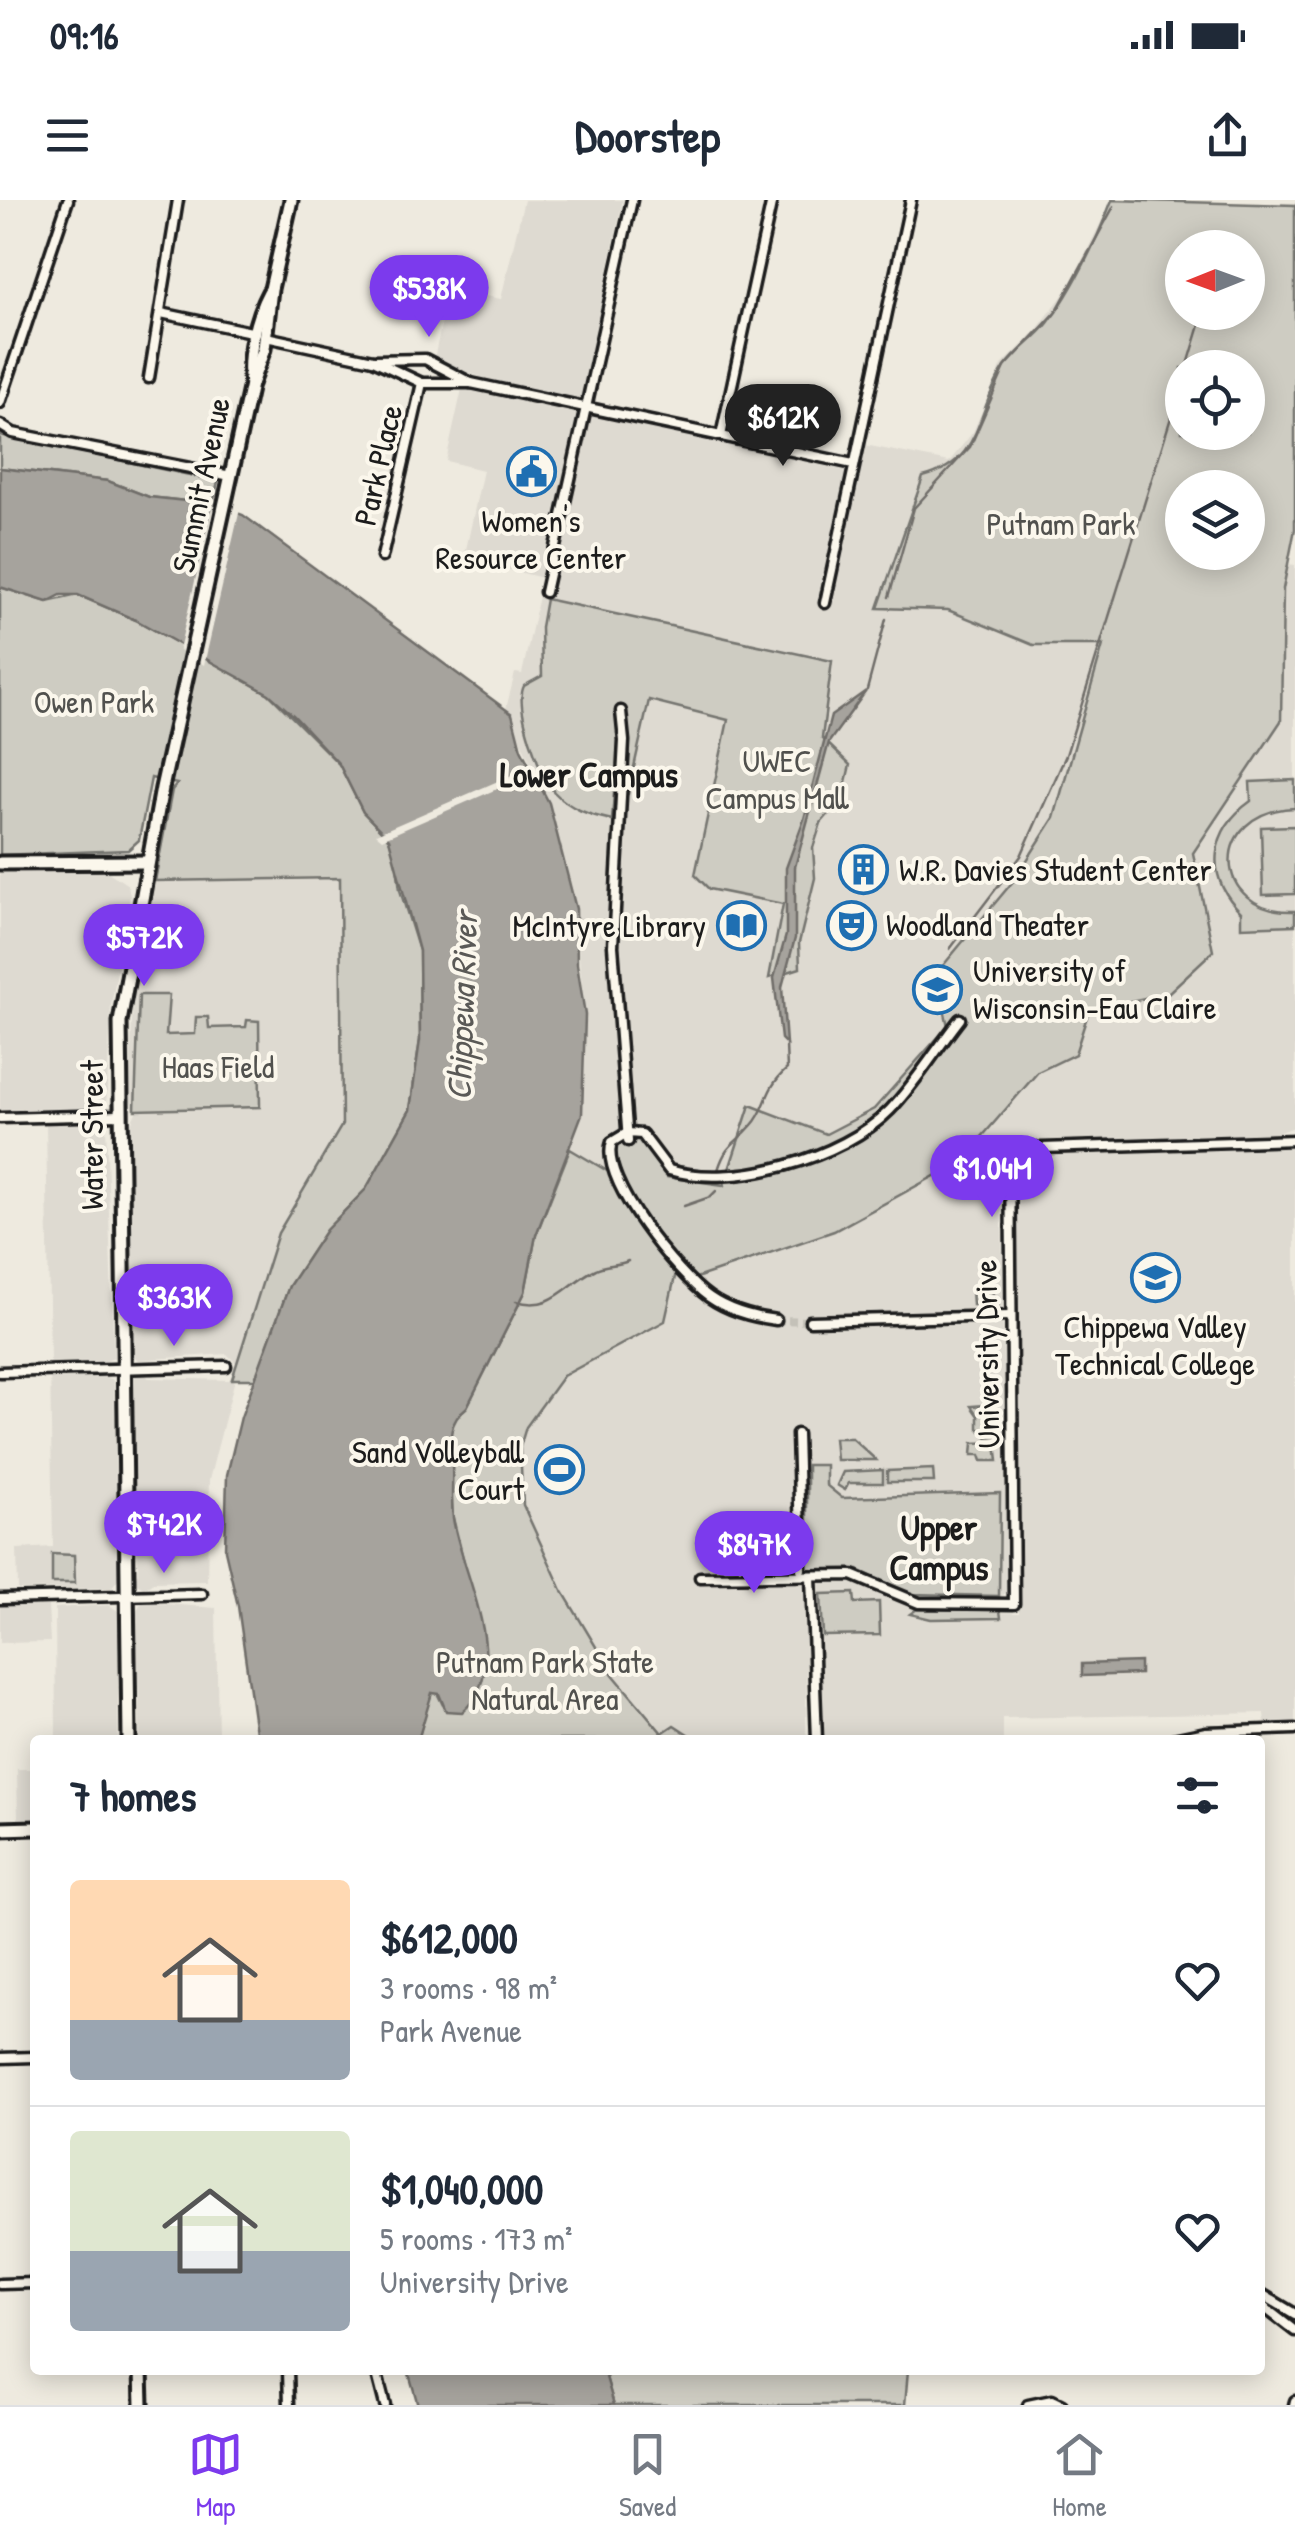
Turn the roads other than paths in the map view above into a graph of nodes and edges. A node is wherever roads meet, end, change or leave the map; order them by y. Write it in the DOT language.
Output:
graph roads {
  1 [pos="68,200"];
  2 [pos="178,200"];
  3 [pos="291,200"];
  4 [pos="632,200"];
  5 [pos="772,200"];
  6 [pos="911,200"];
  7 [pos="161,312"];
  8 [pos="261,335"];
  9 [pos="373,360"];
  10 [pos="148,378"];
  11 [pos="422,383"];
  12 [pos="470,383"];
  13 [pos="0,403"];
  14 [pos="588,407"];
  15 [pos="0,425"];
  16 [pos="722,436"];
  17 [pos="853,464"];
  18 [pos="230,480"];
  19 [pos="382,557"];
  20 [pos="545,592"];
  21 [pos="204,599"];
  22 [pos="825,603"];
  23 [pos="621,710"];
  24 [pos="146,862"];
  25 [pos="0,863"];
  26 [pos="960,1019"];
  27 [pos="120,1116"];
  28 [pos="0,1118"];
  29 [pos="627,1137"];
  30 [pos="1295,1140"];
  31 [pos="1010,1316"];
  32 [pos="776,1320"];
  33 [pos="810,1321"];
  34 [pos="226,1366"];
  35 [pos="122,1368"];
  36 [pos="0,1372"];
  37 [pos="798,1434"];
  38 [pos="801,1569"];
  39 [pos="811,1576"];
  40 [pos="700,1577"];
  41 [pos="202,1594"];
  42 [pos="126,1596"];
  43 [pos="0,1599"];
  44 [pos="1295,1729"];
  45 [pos="129,1735"];
  46 [pos="817,1735"];
  47 [pos="1192,1735"];
  48 [pos="30,1828"];
  49 [pos="0,1829"];
  50 [pos="30,2057"];
  51 [pos="0,2058"];
  52 [pos="30,2283"];
  53 [pos="0,2284"];
  54 [pos="1265,2296"];
  55 [pos="1265,2308"];
  56 [pos="1295,2314"];
  57 [pos="1295,2331"];
  58 [pos="141,2375"];
  59 [pos="288,2375"];
  60 [pos="377,2375"];
  61 [pos="1031,2404"];
  62 [pos="142,2405"];
  63 [pos="289,2405"];
  64 [pos="385,2405"];
  65 [pos="1062,2405"];
  1 -- 13 [label="street"];
  2 -- 7 [label="street"];
  3 -- 8 [label="main road, Summit Avenue"];
  4 -- 14 [label="street"];
  5 -- 16 [label="street"];
  6 -- 17 [label="street"];
  7 -- 8 [label="street"];
  7 -- 10 [label="street"];
  8 -- 9 [label="street"];
  8 -- 18 [label="main road, Summit Avenue"];
  9 -- 11 [label="street"];
  9 -- 12 [label="street"];
  11 -- 12 [label="street"];
  11 -- 19 [label="street, Park Place"];
  12 -- 14 [label="street"];
  14 -- 16 [label="street"];
  14 -- 20 [label="street"];
  15 -- 18 [label="street"];
  16 -- 17 [label="street"];
  17 -- 22 [label="street"];
  18 -- 21 [label="main road, Summit Avenue"];
  21 -- 24 [label="main road, Water Street"];
  23 -- 29 [label="street"];
  24 -- 25 [label="main road"];
  24 -- 27 [label="main road, Water Street"];
  26 -- 29 [label="street"];
  27 -- 28 [label="street"];
  27 -- 35 [label="main road, Water Street"];
  29 -- 32 [label="street"];
  30 -- 31 [label="street, University Drive"];
  31 -- 33 [label="street"];
  31 -- 39 [label="street, University Drive"];
  34 -- 35 [label="street"];
  35 -- 36 [label="street"];
  35 -- 42 [label="main road, Water Street"];
  37 -- 38 [label="street"];
  39 -- 40 [label="street"];
  39 -- 46 [label="street"];
  41 -- 42 [label="street"];
  42 -- 43 [label="street"];
  42 -- 45 [label="main road, Water Street"];
  44 -- 47 [label="street"];
  48 -- 49 [label="main road"];
  50 -- 51 [label="street"];
  52 -- 53 [label="street"];
  54 -- 56 [label="street"];
  55 -- 57 [label="street"];
  58 -- 62 [label="main road"];
  59 -- 63 [label="street"];
  60 -- 64 [label="street"];
  61 -- 65 [label="street"];
}
